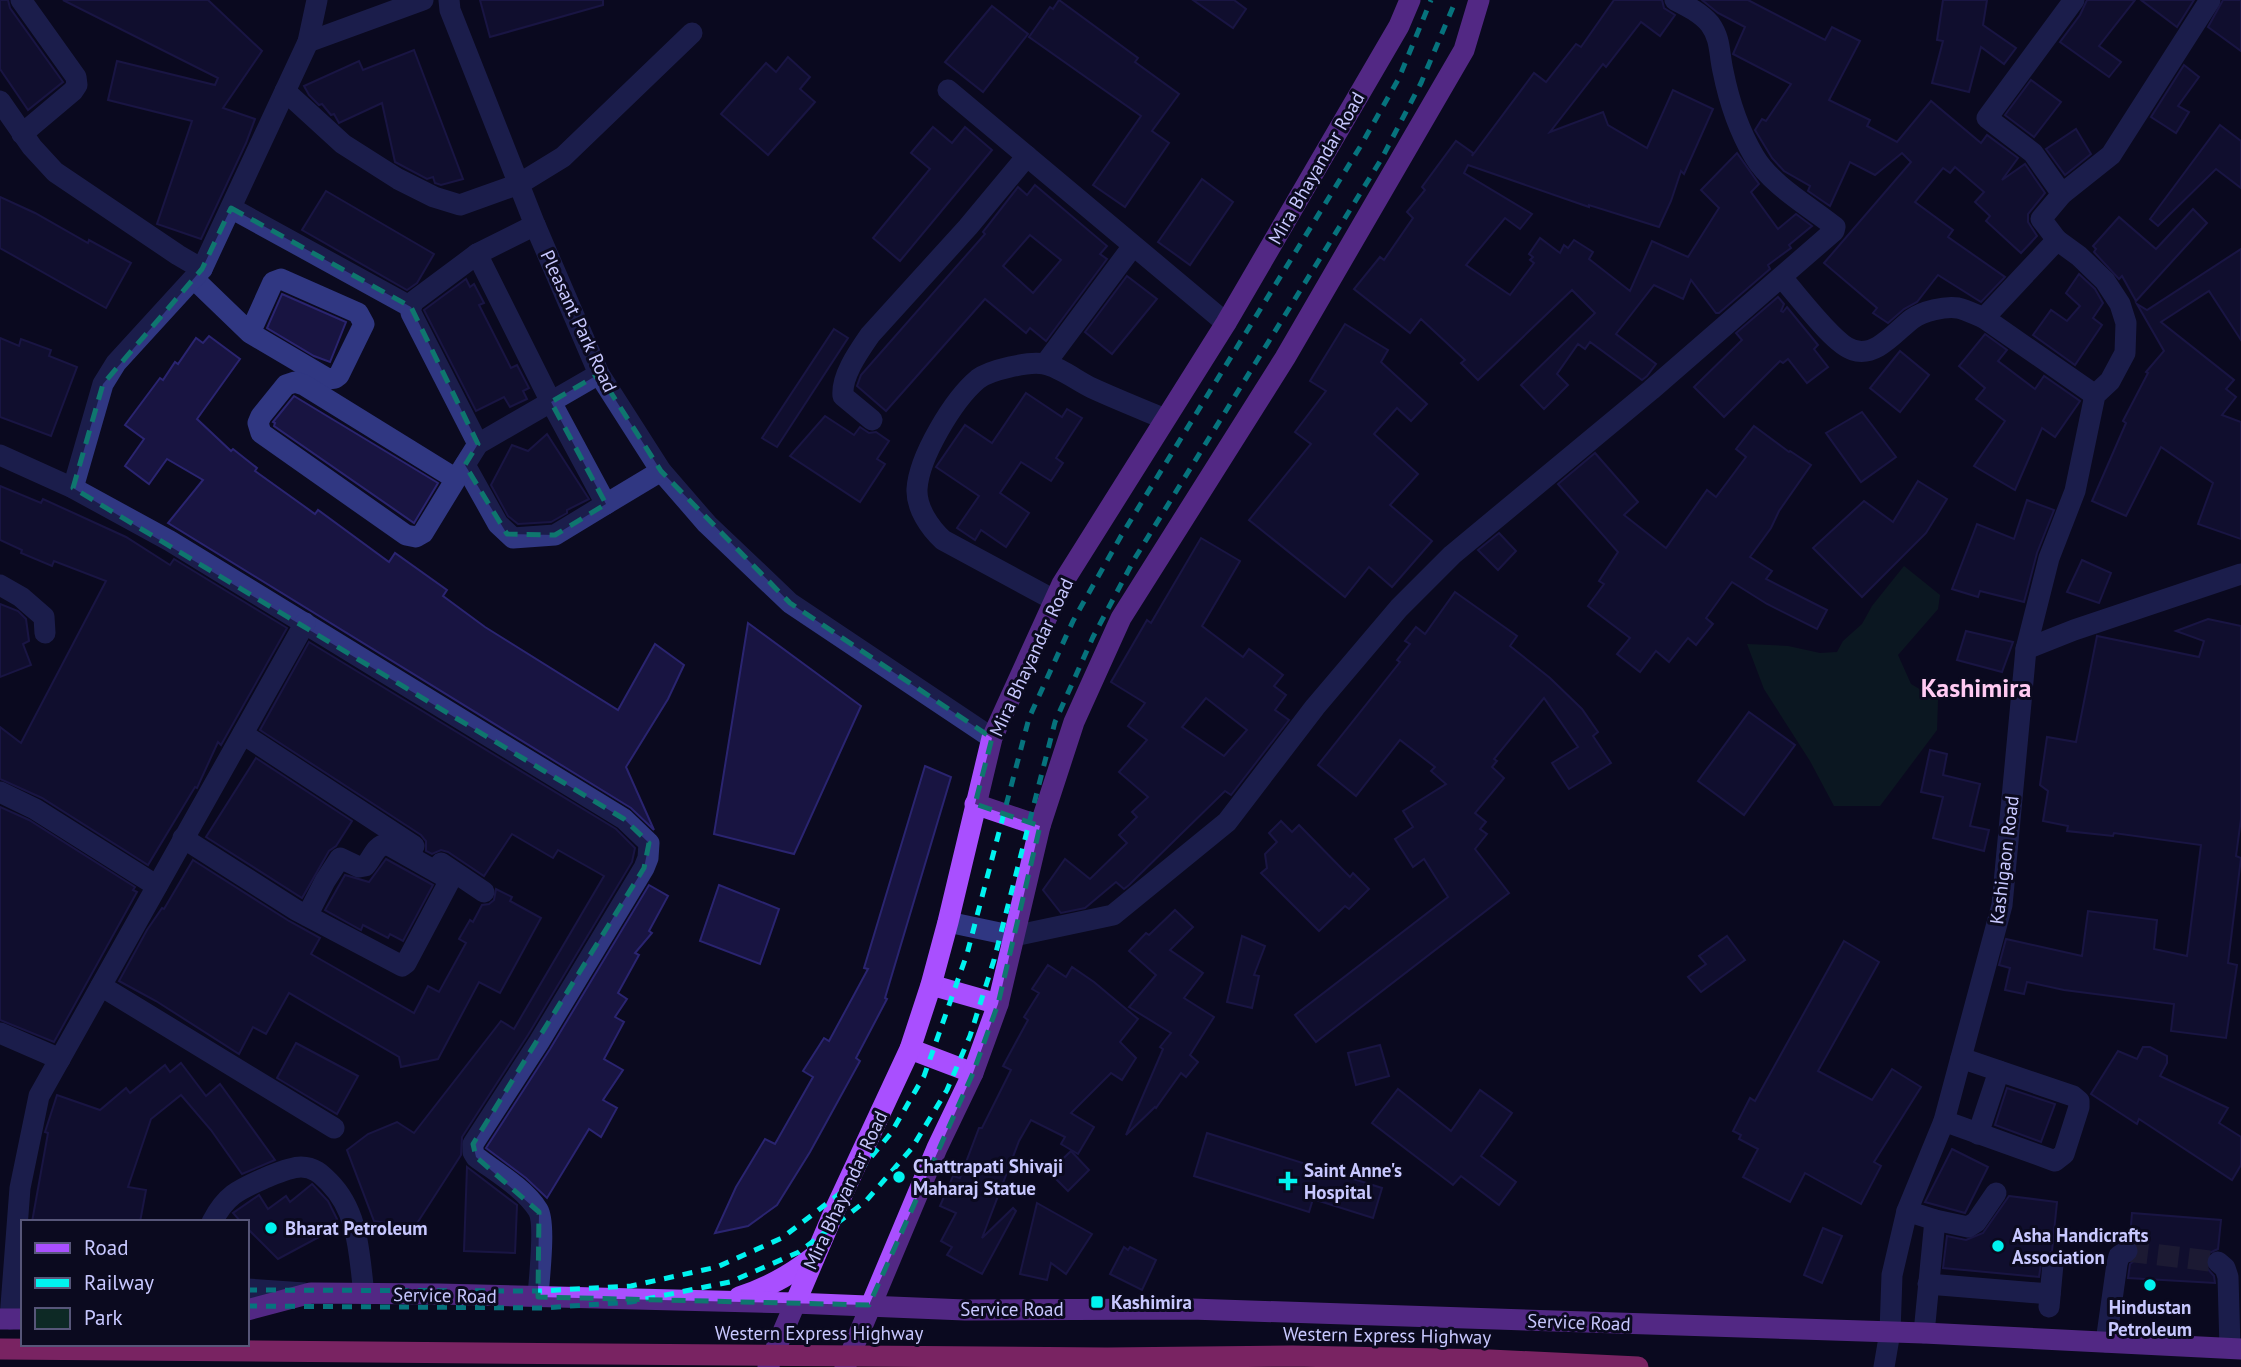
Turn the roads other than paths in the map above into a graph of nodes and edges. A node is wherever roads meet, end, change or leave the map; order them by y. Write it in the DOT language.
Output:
graph roads {
  1 [pos="20,0"];
  2 [pos="317,0"];
  3 [pos="423,0"];
  4 [pos="449,0"];
  5 [pos="1410,0"];
  6 [pos="1479,0"];
  7 [pos="1675,0"];
  8 [pos="2074,0"];
  9 [pos="2210,0"];
  10 [pos="692,33"];
  11 [pos="308,42"];
  12 [pos="948,90"];
  13 [pos="285,91"];
  14 [pos="0,101"];
  15 [pos="22,134"];
  16 [pos="1027,156"];
  17 [pos="519,184"];
  18 [pos="2062,194"];
  19 [pos="231,208"];
  20 [pos="536,225"];
  21 [pos="2057,240"];
  22 [pos="1133,246"];
  23 [pos="477,254"];
  24 [pos="198,274"];
  25 [pos="1782,278"];
  26 [pos="411,307"];
  27 [pos="1984,318"];
  28 [pos="1226,323"];
  29 [pos="250,333"];
  30 [pos="1045,364"];
  31 [pos="599,374"];
  32 [pos="2095,395"];
  33 [pos="551,402"];
  34 [pos="1165,419"];
  35 [pos="872,420"];
  36 [pos="478,444"];
  37 [pos="0,455"];
  38 [pos="661,471"];
  39 [pos="461,472"];
  40 [pos="73,488"];
  41 [pos="606,504"];
  42 [pos="2241,574"];
  43 [pos="0,585"];
  44 [pos="1055,600"];
  45 [pos="304,623"];
  46 [pos="46,634"];
  47 [pos="2026,649"];
  48 [pos="243,734"];
  49 [pos="992,738"];
  50 [pos="0,792"];
  51 [pos="975,804"];
  52 [pos="1040,826"];
  53 [pos="183,838"];
  54 [pos="157,886"];
  55 [pos="484,892"];
  56 [pos="307,916"];
  57 [pos="948,922"];
  58 [pos="1014,936"];
  59 [pos="931,985"];
  60 [pos="101,986"];
  61 [pos="998,1004"];
  62 [pos="0,1033"];
  63 [pos="910,1049"];
  64 [pos="1961,1058"];
  65 [pos="60,1059"];
  66 [pos="1999,1071"];
  67 [pos="973,1073"];
  68 [pos="1944,1121"];
  69 [pos="334,1128"];
  70 [pos="1978,1133"];
  71 [pos="1996,1193"];
  72 [pos="1908,1211"];
  73 [pos="213,1220"];
  74 [pos="1935,1220"];
  75 [pos="2127,1251"];
  76 [pos="815,1255"];
  77 [pos="2218,1262"];
  78 [pos="2053,1264"];
  79 [pos="12,1283"];
  80 [pos="1928,1284"];
  81 [pos="248,1289"];
  82 [pos="310,1293"];
  83 [pos="364,1294"];
  84 [pos="538,1297"];
  85 [pos="727,1301"];
  86 [pos="794,1303"];
  87 [pos="869,1305"];
  88 [pos="248,1310"];
  89 [pos="11,1319"];
  90 [pos="1891,1332"];
  91 [pos="1924,1334"];
  92 [pos="2106,1342"];
  93 [pos="2235,1348"];
  94 [pos="0,1349"];
  95 [pos="768,1367"];
  96 [pos="845,1367"];
  97 [pos="1638,1367"];
  98 [pos="1884,1367"];
  1 -- 15 [label="street"];
  2 -- 11 [label="street"];
  3 -- 11 [label="street"];
  4 -- 17 [label="street, Pleasant Park Road"];
  5 -- 28 [label="main road, Mira Bhayandar Road"];
  6 -- 52 [label="main road"];
  7 -- 25 [label="street"];
  8 -- 18 [label="street"];
  9 -- 18 [label="street"];
  10 -- 17 [label="street"];
  11 -- 13 [label="street"];
  12 -- 16 [label="street"];
  13 -- 17 [label="street"];
  13 -- 19 [label="street"];
  14 -- 15 [label="street"];
  15 -- 24 [label="street"];
  16 -- 22 [label="street"];
  16 -- 35 [label="street"];
  17 -- 20 [label="street, Pleasant Park Road"];
  18 -- 21 [label="street"];
  19 -- 24 [label="street"];
  19 -- 26 [label="street"];
  20 -- 23 [label="street"];
  20 -- 31 [label="street, Pleasant Park Road"];
  21 -- 27 [label="street"];
  21 -- 32 [label="street"];
  22 -- 28 [label="street"];
  22 -- 30 [label="street"];
  23 -- 26 [label="street"];
  23 -- 33 [label="street"];
  24 -- 29 [label="street"];
  24 -- 40 [label="street"];
  25 -- 27 [label="street"];
  25 -- 58 [label="street"];
  26 -- 36 [label="street"];
  27 -- 32 [label="street"];
  28 -- 34 [label="main road, Mira Bhayandar Road"];
  29 -- 29 [label="street"];
  30 -- 34 [label="street"];
  30 -- 44 [label="street"];
  31 -- 33 [label="street"];
  31 -- 38 [label="street, Pleasant Park Road"];
  32 -- 47 [label="street, Kashigaon Road"];
  33 -- 36 [label="street"];
  33 -- 41 [label="street"];
  34 -- 44 [label="main road, Mira Bhayandar Road"];
  36 -- 39 [label="street"];
  37 -- 40 [label="street"];
  38 -- 41 [label="street"];
  38 -- 49 [label="street, Pleasant Park Road"];
  39 -- 39 [label="street"];
  39 -- 41 [label="street"];
  40 -- 45 [label="street"];
  42 -- 47 [label="street"];
  43 -- 46 [label="street"];
  44 -- 49 [label="main road, Mira Bhayandar Road"];
  45 -- 48 [label="street"];
  45 -- 84 [label="street"];
  47 -- 64 [label="street, Kashigaon Road"];
  48 -- 53 [label="street"];
  48 -- 55 [label="street"];
  49 -- 51 [label="main road, Mira Bhayandar Road"];
  50 -- 54 [label="street"];
  51 -- 52 [label="main road"];
  51 -- 57 [label="main road, Mira Bhayandar Road"];
  52 -- 58 [label="main road"];
  53 -- 54 [label="street"];
  53 -- 56 [label="street"];
  54 -- 60 [label="street"];
  56 -- 56 [label="street"];
  57 -- 58 [label="street"];
  57 -- 59 [label="main road, Mira Bhayandar Road"];
  58 -- 61 [label="main road"];
  59 -- 61 [label="main road"];
  59 -- 63 [label="main road, Mira Bhayandar Road"];
  60 -- 65 [label="street"];
  60 -- 69 [label="street"];
  61 -- 67 [label="main road"];
  62 -- 65 [label="street"];
  63 -- 67 [label="main road"];
  63 -- 76 [label="main road, Mira Bhayandar Road"];
  64 -- 66 [label="street"];
  64 -- 68 [label="street, Kashigaon Road"];
  65 -- 79 [label="street"];
  66 -- 70 [label="street"];
  66 -- 70 [label="street"];
  67 -- 87 [label="main road"];
  68 -- 70 [label="street"];
  68 -- 72 [label="street, Kashigaon Road"];
  71 -- 74 [label="street"];
  72 -- 74 [label="street"];
  72 -- 90 [label="street, Kashigaon Road"];
  73 -- 83 [label="street"];
  74 -- 80 [label="street"];
  75 -- 92 [label="street"];
  76 -- 85 [label="main road"];
  76 -- 86 [label="main road, Mira Bhayandar Road"];
  77 -- 93 [label="street"];
  78 -- 80 [label="street"];
  79 -- 89 [label="street"];
  80 -- 91 [label="street"];
  81 -- 82 [label="street"];
  82 -- 83 [label="main road, Service Road"];
  82 -- 88 [label="main road, Service Road"];
  83 -- 84 [label="main road, Service Road"];
  84 -- 85 [label="main road, Service Road"];
  85 -- 86 [label="main road, Service Road"];
  86 -- 87 [label="main road, Service Road"];
  86 -- 95 [label="main road, Mira Bhayandar Road"];
  87 -- 90 [label="main road, Service Road"];
  87 -- 96 [label="main road"];
  90 -- 91 [label="main road, Service Road"];
  90 -- 98 [label="street, Kashigaon Road"];
  91 -- 92 [label="main road, Service Road"];
  92 -- 93 [label="main road, Service Road"];
  94 -- 97 [label="highway, Western Express Highway, bridge"];
}
